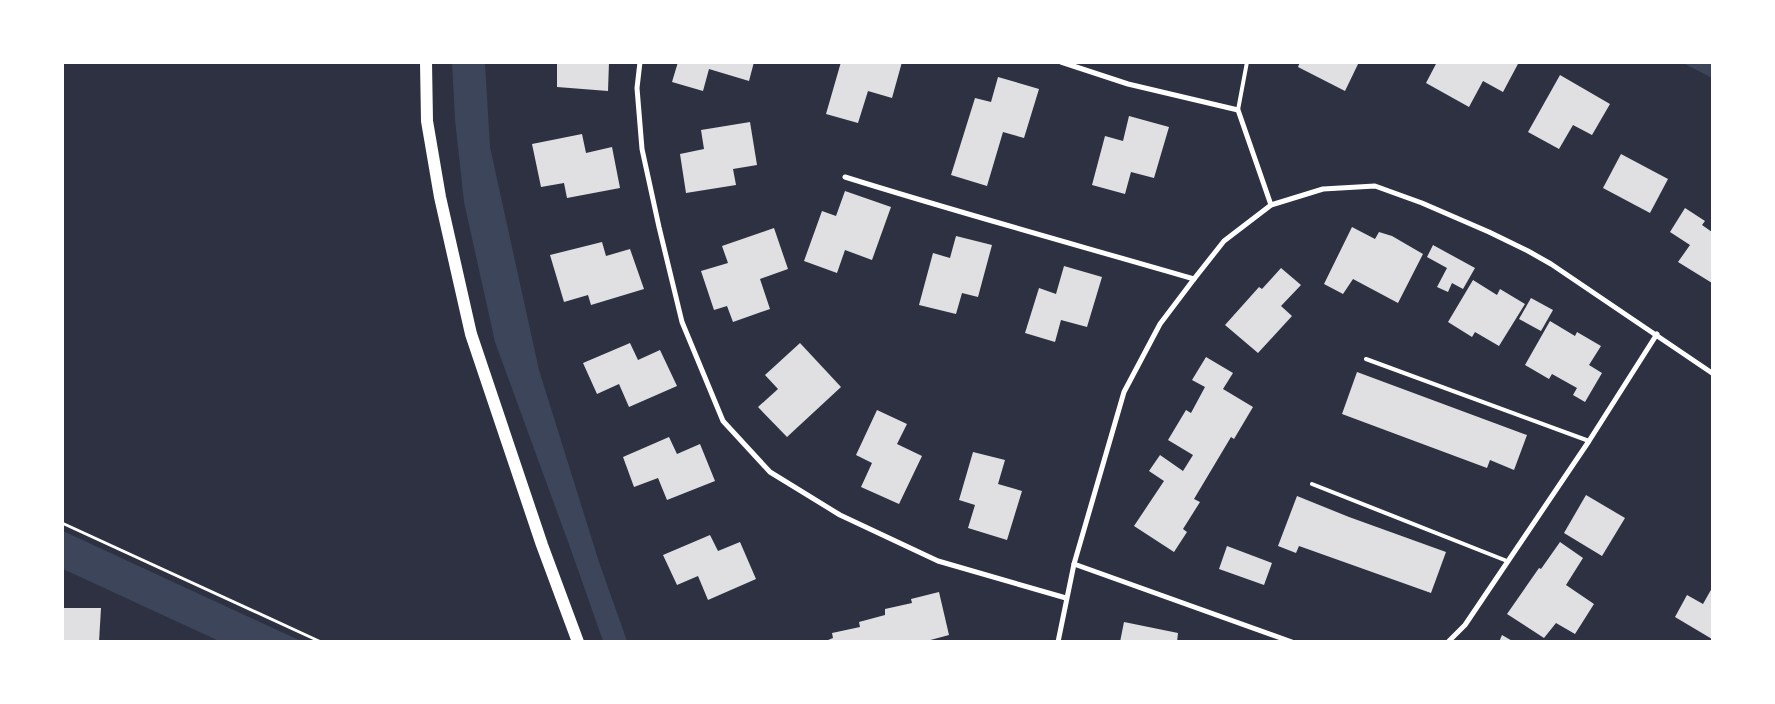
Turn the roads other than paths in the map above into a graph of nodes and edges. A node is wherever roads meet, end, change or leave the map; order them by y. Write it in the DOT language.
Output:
graph roads {
  1 [pos="426,62"];
  2 [pos="640,62"];
  3 [pos="1061,62"];
  4 [pos="1247,62"];
  5 [pos="1238,110"];
  6 [pos="845,177"];
  7 [pos="1271,205"];
  8 [pos="1194,280"];
  9 [pos="1656,334"];
  10 [pos="1366,359"];
  11 [pos="1712,372"];
  12 [pos="1589,441"];
  13 [pos="1312,484"];
  14 [pos="1507,561"];
  15 [pos="1074,564"];
  16 [pos="1066,598"];
  17 [pos="578,642"];
  18 [pos="1058,642"];
  19 [pos="1292,642"];
  20 [pos="1448,642"];
  1 -- 17 [label="main road"];
  2 -- 16 [label="street"];
  3 -- 5 [label="street"];
  4 -- 5 [label="lane"];
  5 -- 7 [label="street"];
  6 -- 8 [label="street"];
  7 -- 8 [label="street"];
  7 -- 9 [label="street"];
  8 -- 15 [label="street"];
  9 -- 11 [label="street"];
  9 -- 12 [label="street"];
  10 -- 12 [label="lane"];
  12 -- 14 [label="street"];
  13 -- 14 [label="lane"];
  14 -- 20 [label="street"];
  15 -- 16 [label="street"];
  15 -- 19 [label="street"];
  16 -- 18 [label="street"];
}
